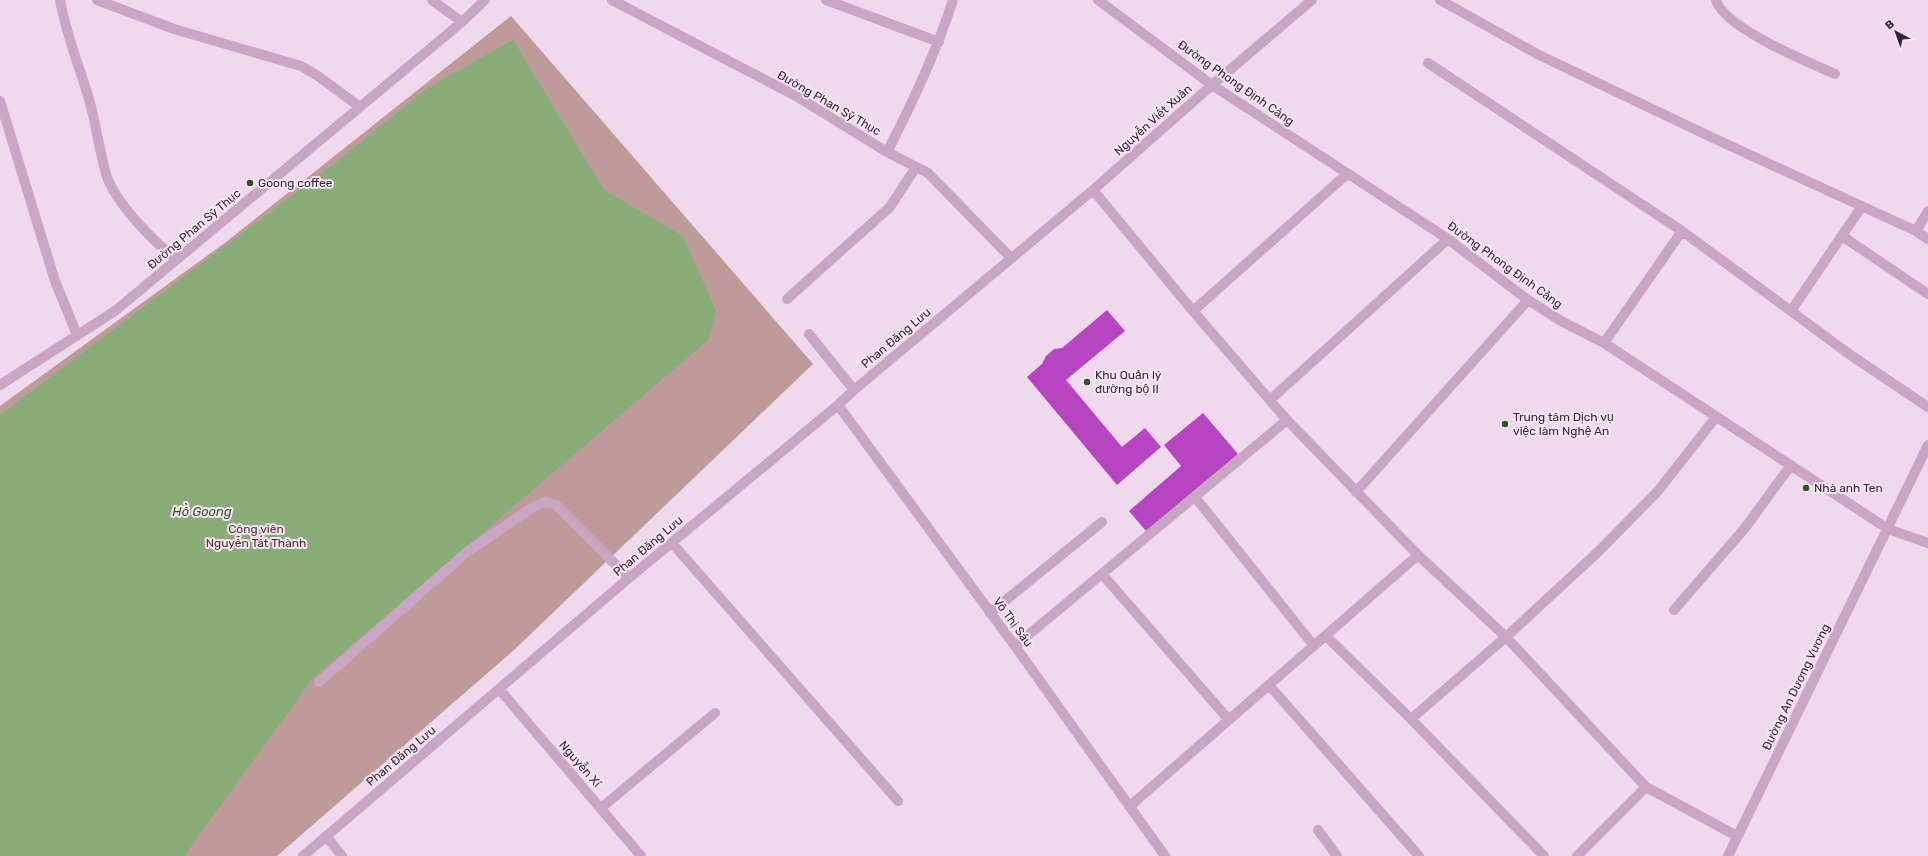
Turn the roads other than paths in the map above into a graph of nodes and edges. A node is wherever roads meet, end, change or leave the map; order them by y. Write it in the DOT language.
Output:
graph roads {
  1 [pos="60,0"];
  2 [pos="97,0"];
  3 [pos="432,0"];
  4 [pos="485,0"];
  5 [pos="612,0"];
  6 [pos="826,0"];
  7 [pos="953,0"];
  8 [pos="1098,0"];
  9 [pos="1312,0"];
  10 [pos="1440,0"];
  11 [pos="1716,0"];
  12 [pos="462,22"];
  13 [pos="939,42"];
  14 [pos="1428,63"];
  15 [pos="1835,74"];
  16 [pos="1212,85"];
  17 [pos="0,100"];
  18 [pos="360,107"];
  19 [pos="887,152"];
  20 [pos="916,167"];
  21 [pos="1347,174"];
  22 [pos="1093,190"];
  23 [pos="1862,206"];
  24 [pos="1928,211"];
  25 [pos="1682,231"];
  26 [pos="1916,231"];
  27 [pos="1842,236"];
  28 [pos="1448,239"];
  29 [pos="1928,239"];
  30 [pos="1011,258"];
  31 [pos="177,259"];
  32 [pos="1928,294"];
  33 [pos="787,299"];
  34 [pos="1528,300"];
  35 [pos="1193,311"];
  36 [pos="1791,311"];
  37 [pos="809,334"];
  38 [pos="78,335"];
  39 [pos="1604,344"];
  40 [pos="0,385"];
  41 [pos="854,390"];
  42 [pos="1271,399"];
  43 [pos="838,405"];
  44 [pos="1928,407"];
  45 [pos="1716,416"];
  46 [pos="1287,420"];
  47 [pos="1928,444"];
  48 [pos="1791,465"];
  49 [pos="1356,492"];
  50 [pos="1195,497"];
  51 [pos="1102,522"];
  52 [pos="1888,529"];
  53 [pos="672,543"];
  54 [pos="1928,543"];
  55 [pos="1418,555"];
  56 [pos="1102,574"];
  57 [pos="629,578"];
  58 [pos="1674,610"];
  59 [pos="990,613"];
  60 [pos="1326,636"];
  61 [pos="1506,637"];
  62 [pos="1015,646"];
  63 [pos="1314,646"];
  64 [pos="319,682"];
  65 [pos="1269,685"];
  66 [pos="500,690"];
  67 [pos="715,713"];
  68 [pos="1411,719"];
  69 [pos="1229,720"];
  70 [pos="1646,787"];
  71 [pos="898,801"];
  72 [pos="1130,806"];
  73 [pos="601,808"];
  74 [pos="1318,830"];
  75 [pos="326,836"];
  76 [pos="1737,836"];
  77 [pos="1163,855"];
  78 [pos="303,856"];
  79 [pos="342,856"];
  80 [pos="641,856"];
  81 [pos="1337,856"];
  82 [pos="1419,856"];
  83 [pos="1544,856"];
  84 [pos="1578,856"];
  85 [pos="1728,856"];
  1 -- 31 [label="street"];
  2 -- 18 [label="street"];
  3 -- 12 [label="street"];
  4 -- 12 [label="street, Đường Phan Sỹ Thục"];
  5 -- 19 [label="street, Đường Phan Sỹ Thục"];
  6 -- 13 [label="street"];
  7 -- 13 [label="street"];
  8 -- 16 [label="street, Đường Phong Định Cảng"];
  9 -- 16 [label="street, Nguyễn Viết Xuân"];
  10 -- 23 [label="street"];
  11 -- 15 [label="street"];
  12 -- 18 [label="street, Đường Phan Sỹ Thục"];
  13 -- 19 [label="street"];
  14 -- 25 [label="street"];
  16 -- 21 [label="street, Đường Phong Định Cảng"];
  16 -- 22 [label="street, Nguyễn Viết Xuân"];
  17 -- 38 [label="street"];
  18 -- 31 [label="street, Đường Phan Sỹ Thục"];
  19 -- 20 [label="street, Đường Phan Sỹ Thục"];
  20 -- 30 [label="street, Đường Phan Sỹ Thục"];
  20 -- 33 [label="street"];
  21 -- 28 [label="street, Đường Phong Định Cảng"];
  21 -- 35 [label="street"];
  22 -- 30 [label="street, Nguyễn Viết Xuân"];
  22 -- 35 [label="street"];
  23 -- 26 [label="street"];
  23 -- 27 [label="street"];
  24 -- 26 [label="street"];
  25 -- 36 [label="street"];
  25 -- 39 [label="street"];
  26 -- 29 [label="street"];
  27 -- 32 [label="street"];
  27 -- 36 [label="street"];
  28 -- 34 [label="street, Đường Phong Định Cảng"];
  28 -- 42 [label="street"];
  30 -- 41 [label="street, Phan Đăng Lưu"];
  31 -- 38 [label="street, Đường Phan Sỹ Thục"];
  34 -- 39 [label="street, Đường Phong Định Cảng"];
  34 -- 49 [label="street"];
  35 -- 42 [label="street"];
  36 -- 44 [label="street"];
  37 -- 41 [label="street"];
  38 -- 40 [label="street, Đường Phan Sỹ Thục"];
  39 -- 45 [label="street, Đường Phong Định Cảng"];
  41 -- 43 [label="street, Phan Đăng Lưu"];
  42 -- 46 [label="street"];
  43 -- 53 [label="street, Phan Đăng Lưu"];
  43 -- 59 [label="street, Võ Thị Sáu"];
  45 -- 48 [label="street, Đường Phong Định Cảng"];
  45 -- 61 [label="street"];
  46 -- 49 [label="street"];
  46 -- 50 [label="street"];
  47 -- 52 [label="street, Đường An Dương Vương"];
  48 -- 52 [label="street, Đường Phong Định Cảng"];
  48 -- 58 [label="street"];
  49 -- 55 [label="street"];
  50 -- 56 [label="street"];
  50 -- 63 [label="street"];
  51 -- 59 [label="street"];
  52 -- 54 [label="street, Đường Phong Định Cảng"];
  52 -- 76 [label="street, Đường An Dương Vương"];
  53 -- 57 [label="street, Phan Đăng Lưu"];
  53 -- 71 [label="street"];
  55 -- 60 [label="street"];
  55 -- 61 [label="street"];
  56 -- 62 [label="street"];
  56 -- 69 [label="street"];
  57 -- 64 [label="street"];
  57 -- 66 [label="street, Phan Đăng Lưu"];
  59 -- 62 [label="street, Võ Thị Sáu"];
  60 -- 63 [label="street"];
  60 -- 68 [label="street"];
  61 -- 68 [label="street"];
  61 -- 70 [label="street"];
  62 -- 72 [label="street, Võ Thị Sáu"];
  63 -- 65 [label="street"];
  65 -- 69 [label="street"];
  65 -- 82 [label="street"];
  66 -- 73 [label="street, Nguyễn Xí"];
  66 -- 75 [label="street, Phan Đăng Lưu"];
  67 -- 73 [label="street"];
  68 -- 83 [label="street"];
  69 -- 72 [label="street"];
  70 -- 76 [label="street"];
  70 -- 84 [label="street"];
  72 -- 77 [label="street, Võ Thị Sáu"];
  73 -- 80 [label="street, Nguyễn Xí"];
  74 -- 81 [label="street"];
  75 -- 78 [label="street, Phan Đăng Lưu"];
  75 -- 79 [label="street"];
  76 -- 85 [label="street, Đường An Dương Vương"];
}
